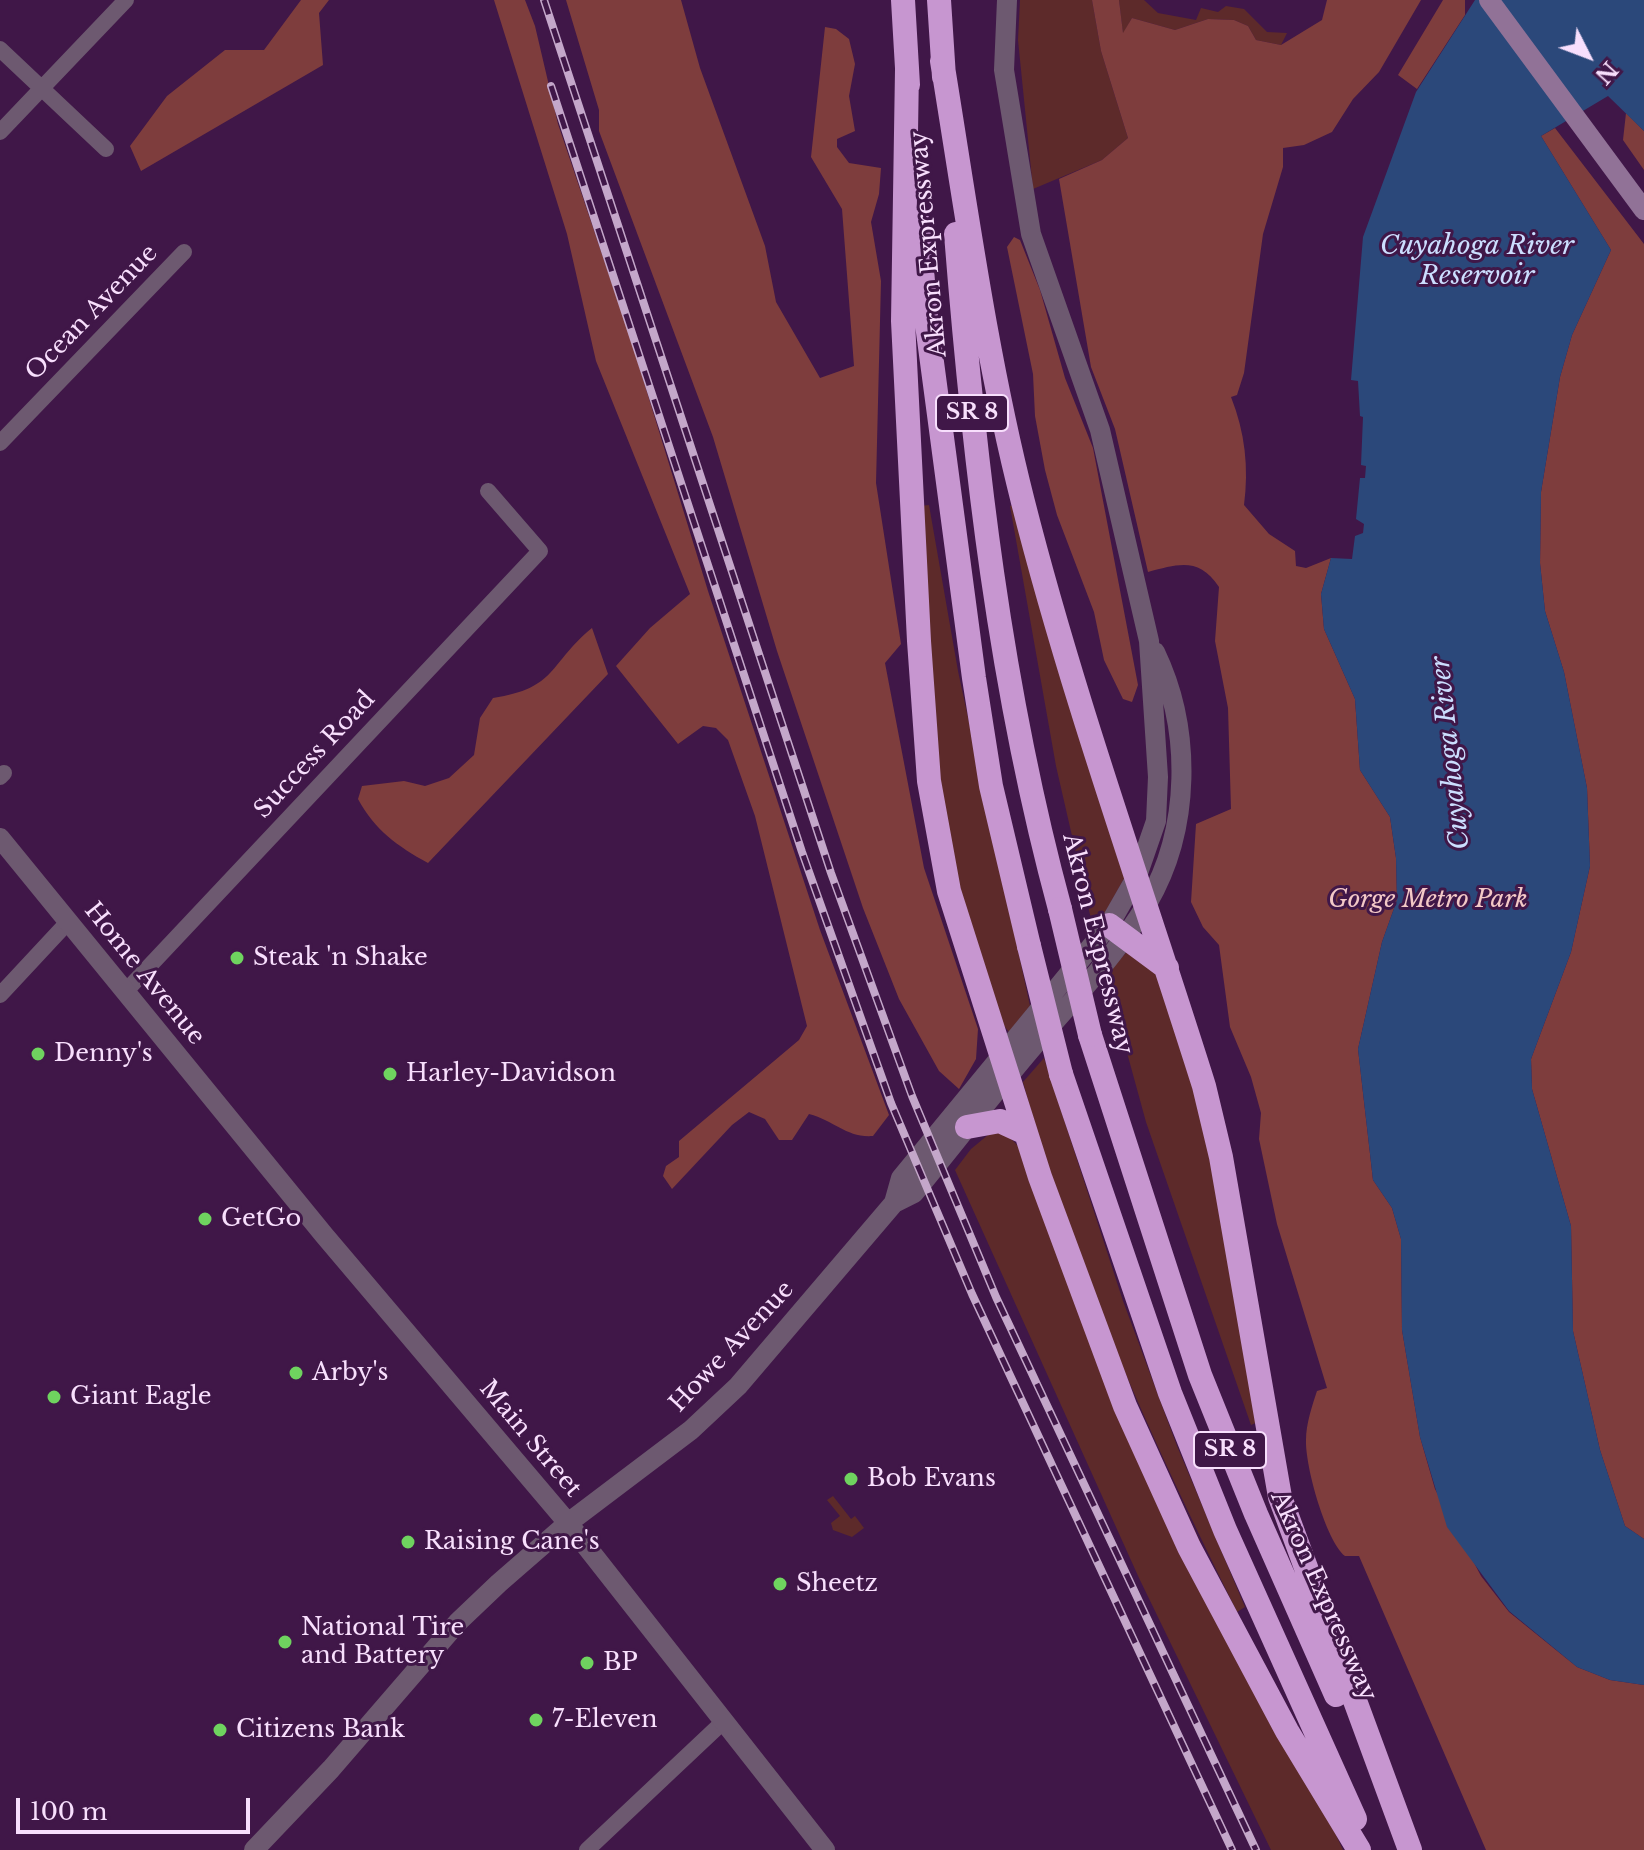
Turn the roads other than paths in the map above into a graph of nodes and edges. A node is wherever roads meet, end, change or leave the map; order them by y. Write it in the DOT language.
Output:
graph roads {
  1 [pos="126,0"];
  2 [pos="903,0"];
  3 [pos="939,0"];
  4 [pos="1007,0"];
  5 [pos="1489,0"];
  6 [pos="0,49"];
  7 [pos="942,61"];
  8 [pos="907,70"];
  9 [pos="42,89"];
  10 [pos="0,132"];
  11 [pos="106,149"];
  12 [pos="1644,210"];
  13 [pos="184,252"];
  14 [pos="0,443"];
  15 [pos="488,491"];
  16 [pos="1149,641"];
  17 [pos="0,838"];
  18 [pos="1138,889"];
  19 [pos="68,922"];
  20 [pos="1117,931"];
  21 [pos="1167,968"];
  22 [pos="125,992"];
  23 [pos="0,995"];
  24 [pos="1005,1065"];
  25 [pos="967,1127"];
  26 [pos="1026,1133"];
  27 [pos="248,1142"];
  28 [pos="894,1203"];
  29 [pos="568,1523"];
  30 [pos="724,1721"];
  31 [pos="254,1850"];
  32 [pos="587,1850"];
  33 [pos="825,1850"];
  34 [pos="1359,1850"];
  35 [pos="1369,1850"];
  36 [pos="1408,1850"];
  1 -- 9 [label="street"];
  2 -- 8 [label="highway, Akron Expressway / SR 8"];
  3 -- 7 [label="highway, Akron Expressway / SR 8"];
  4 -- 16 [label="street"];
  5 -- 12 [label="main road"];
  6 -- 9 [label="street"];
  7 -- 18 [label="highway"];
  7 -- 36 [label="highway, Akron Expressway / SR 8, bridge"];
  8 -- 24 [label="highway"];
  8 -- 35 [label="highway, Akron Expressway / SR 8, bridge"];
  9 -- 10 [label="street"];
  9 -- 11 [label="street"];
  13 -- 14 [label="street, Ocean Avenue"];
  15 -- 22 [label="street, Success Road"];
  16 -- 18 [label="street"];
  16 -- 18 [label="street"];
  17 -- 19 [label="street, Home Avenue"];
  18 -- 20 [label="street, Howe Avenue"];
  18 -- 21 [label="highway"];
  19 -- 22 [label="street, Home Avenue"];
  19 -- 23 [label="street"];
  20 -- 21 [label="highway"];
  20 -- 24 [label="street, Howe Avenue"];
  21 -- 36 [label="highway"];
  22 -- 27 [label="street, Home Avenue"];
  24 -- 25 [label="street, Howe Avenue"];
  24 -- 26 [label="highway"];
  24 -- 28 [label="street, Howe Avenue"];
  25 -- 26 [label="highway"];
  25 -- 28 [label="street, Howe Avenue"];
  26 -- 34 [label="highway"];
  27 -- 29 [label="street, Main Street"];
  28 -- 29 [label="street, Howe Avenue"];
  29 -- 30 [label="street, Main Street"];
  29 -- 31 [label="street, Howe Avenue"];
  30 -- 32 [label="street"];
  30 -- 33 [label="street, Main Street"];
}
